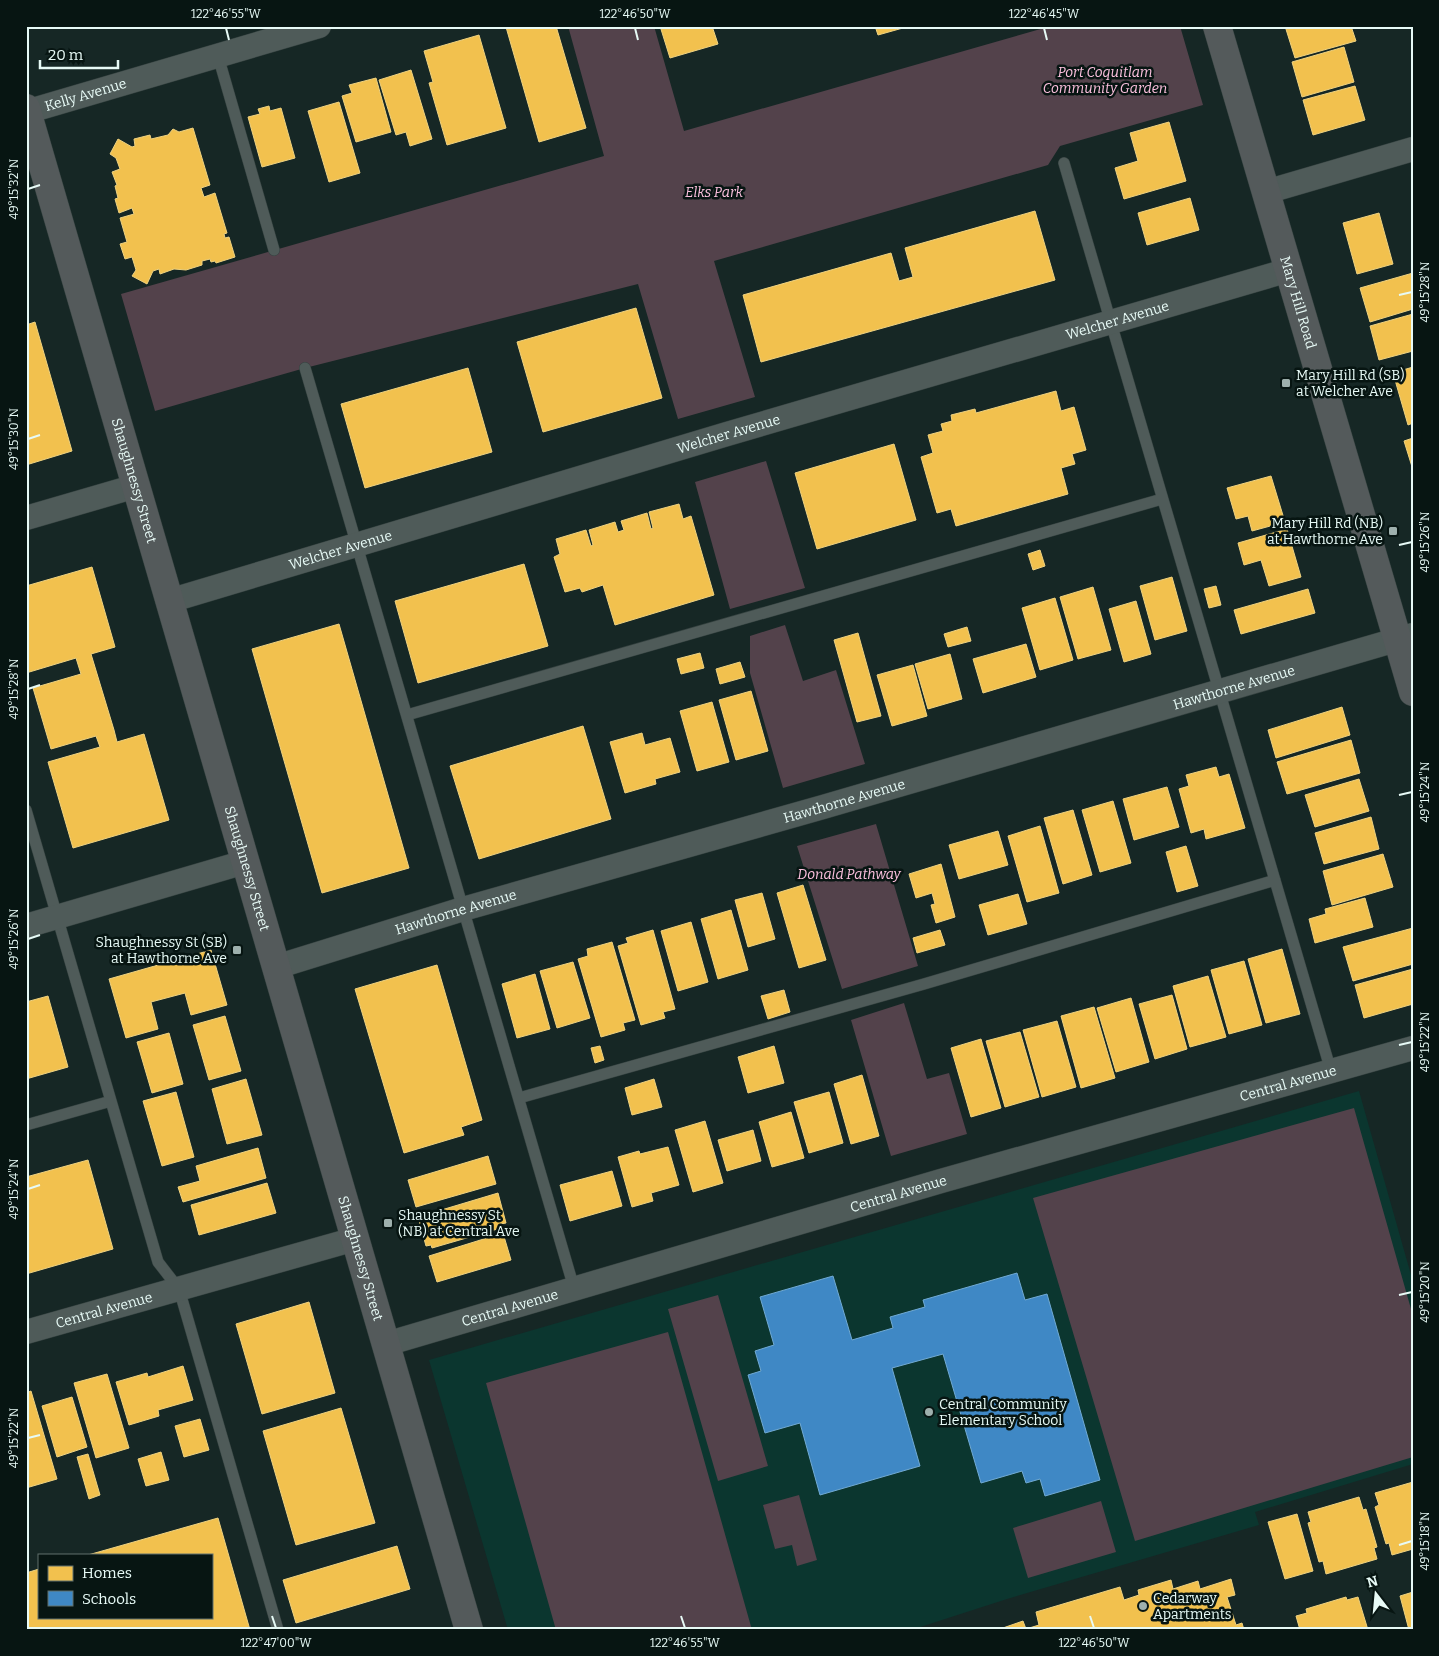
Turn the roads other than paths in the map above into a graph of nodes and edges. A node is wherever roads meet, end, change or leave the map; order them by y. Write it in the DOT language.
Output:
graph roads {
  1 [pos="319,26"];
  2 [pos="1217,26"];
  3 [pos="218,56"];
  4 [pos="27,111"];
  5 [pos="1413,149"];
  6 [pos="1064,163"];
  7 [pos="1266,192"];
  8 [pos="274,250"];
  9 [pos="1289,270"];
  10 [pos="1110,323"];
  11 [pos="305,368"];
  12 [pos="136,486"];
  13 [pos="1162,499"];
  14 [pos="26,518"];
  15 [pos="357,545"];
  16 [pos="169,601"];
  17 [pos="1405,637"];
  18 [pos="1219,692"];
  19 [pos="1413,692"];
  20 [pos="407,715"];
  21 [pos="26,810"];
  22 [pos="245,862"];
  23 [pos="1275,880"];
  24 [pos="463,909"];
  25 [pos="58,917"];
  26 [pos="26,926"];
  27 [pos="276,967"];
  28 [pos="1413,1048"];
  29 [pos="1331,1071"];
  30 [pos="519,1098"];
  31 [pos="111,1101"];
  32 [pos="26,1125"];
  33 [pos="355,1239"];
  34 [pos="574,1288"];
  35 [pos="179,1289"];
  36 [pos="26,1332"];
  37 [pos="386,1344"];
  38 [pos="465,1629"];
  39 [pos="278,1630"];
  1 -- 3 [label="street, Kelly Avenue"];
  2 -- 7 [label="main road, Mary Hill Road"];
  3 -- 4 [label="street, Kelly Avenue"];
  3 -- 8 [label="lane"];
  4 -- 12 [label="main road, Shaughnessy Street"];
  5 -- 7 [label="street"];
  6 -- 10 [label="lane"];
  7 -- 9 [label="main road, Mary Hill Road"];
  9 -- 10 [label="street, Welcher Avenue"];
  9 -- 17 [label="main road, Mary Hill Road"];
  10 -- 13 [label="lane"];
  10 -- 15 [label="street, Welcher Avenue"];
  11 -- 15 [label="lane"];
  12 -- 14 [label="street"];
  12 -- 16 [label="main road, Shaughnessy Street"];
  13 -- 18 [label="lane"];
  13 -- 20 [label="lane"];
  15 -- 16 [label="street, Welcher Avenue"];
  15 -- 20 [label="lane"];
  16 -- 22 [label="main road, Shaughnessy Street"];
  17 -- 18 [label="street, Hawthorne Avenue"];
  17 -- 19 [label="main road, Mary Hill Road"];
  18 -- 23 [label="lane"];
  18 -- 24 [label="street, Hawthorne Avenue"];
  20 -- 24 [label="lane"];
  21 -- 25 [label="lane"];
  22 -- 25 [label="street"];
  22 -- 27 [label="main road, Shaughnessy Street"];
  23 -- 29 [label="lane"];
  23 -- 30 [label="lane"];
  24 -- 27 [label="street, Hawthorne Avenue"];
  24 -- 30 [label="lane"];
  25 -- 26 [label="street"];
  25 -- 31 [label="lane"];
  27 -- 33 [label="main road, Shaughnessy Street"];
  28 -- 29 [label="street, Central Avenue"];
  29 -- 34 [label="street, Central Avenue"];
  30 -- 34 [label="lane"];
  31 -- 32 [label="lane"];
  31 -- 35 [label="lane"];
  33 -- 35 [label="street, Central Avenue"];
  33 -- 37 [label="main road, Shaughnessy Street"];
  34 -- 37 [label="street, Central Avenue"];
  35 -- 36 [label="street, Central Avenue"];
  35 -- 39 [label="lane"];
  37 -- 38 [label="main road, Shaughnessy Street"];
}
